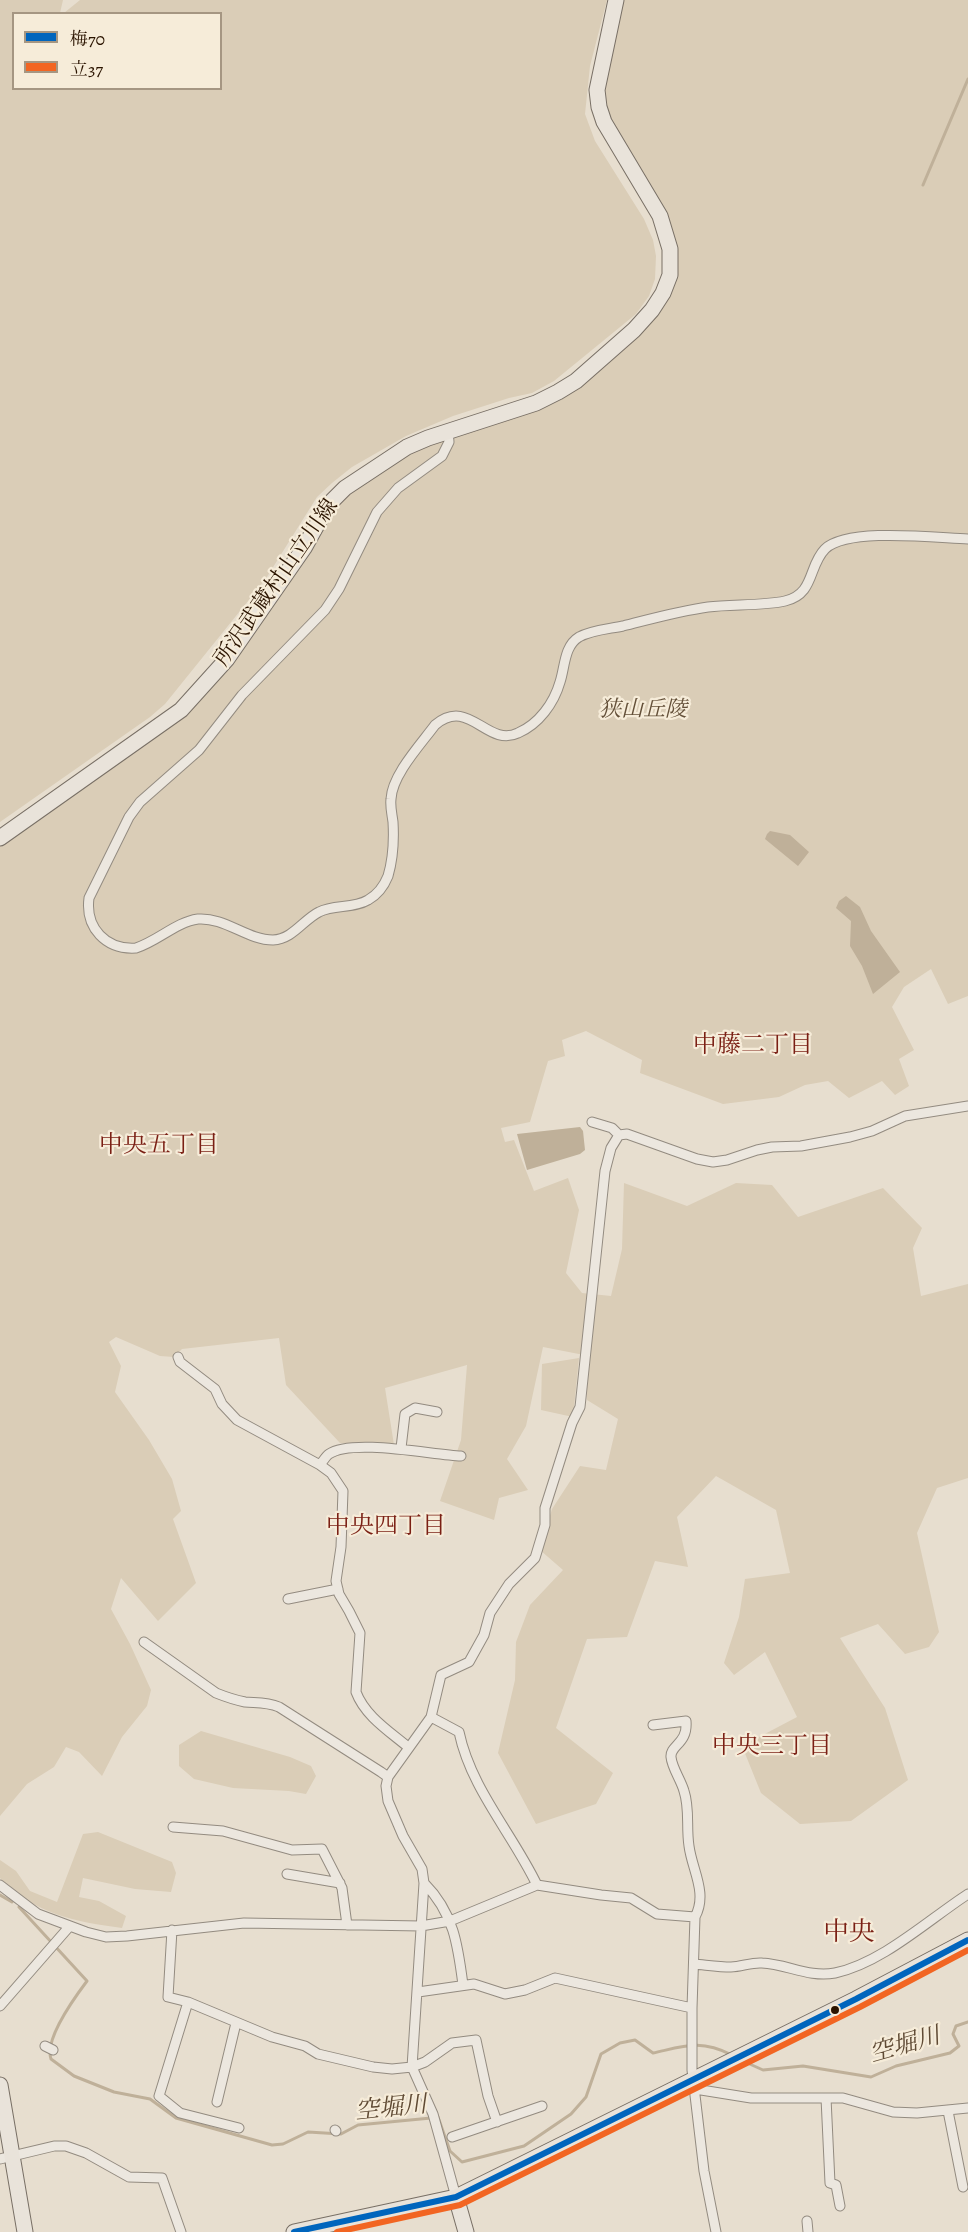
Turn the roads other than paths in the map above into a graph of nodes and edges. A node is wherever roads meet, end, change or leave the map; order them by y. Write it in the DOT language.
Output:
graph roads {
  1 [pos="616,0"];
  2 [pos="448,430"];
  3 [pos="968,539"];
  4 [pos="0,837"];
  5 [pos="968,1106"];
  6 [pos="592,1122"];
  7 [pos="619,1135"];
  8 [pos="178,1357"];
  9 [pos="437,1412"];
  10 [pos="401,1448"];
  11 [pos="461,1456"];
  12 [pos="320,1465"];
  13 [pos="338,1589"];
  14 [pos="288,1599"];
  15 [pos="144,1642"];
  16 [pos="431,1717"];
  17 [pos="654,1725"];
  18 [pos="408,1748"];
  19 [pos="388,1778"];
  20 [pos="173,1827"];
  21 [pos="287,1874"];
  22 [pos="424,1883"];
  23 [pos="340,1884"];
  24 [pos="0,1885"];
  25 [pos="537,1885"];
  26 [pos="968,1894"];
  27 [pos="695,1917"];
  28 [pos="450,1921"];
  29 [pos="347,1925"];
  30 [pos="69,1926"];
  31 [pos="421,1926"];
  32 [pos="172,1930"];
  33 [pos="968,1940"];
  34 [pos="694,1964"];
  35 [pos="463,1985"];
  36 [pos="418,1992"];
  37 [pos="188,2002"];
  38 [pos="0,2006"];
  39 [pos="692,2008"];
  40 [pos="236,2023"];
  41 [pos="412,2067"];
  42 [pos="694,2084"];
  43 [pos="0,2085"];
  44 [pos="826,2098"];
  45 [pos="217,2102"];
  46 [pos="542,2106"];
  47 [pos="968,2108"];
  48 [pos="948,2111"];
  49 [pos="497,2122"];
  50 [pos="239,2128"];
  51 [pos="452,2137"];
  52 [pos="6,2158"];
  53 [pos="963,2187"];
  54 [pos="456,2197"];
  55 [pos="840,2206"];
  56 [pos="807,2221"];
  57 [pos="25,2232"];
  58 [pos="181,2232"];
  59 [pos="294,2232"];
  60 [pos="466,2232"];
  61 [pos="716,2232"];
  62 [pos="808,2232"];
  1 -- 2 [label="main road, 所沢武蔵村山立川線"];
  2 -- 3 [label="street"];
  2 -- 4 [label="main road, 所沢武蔵村山立川線"];
  5 -- 7 [label="street"];
  6 -- 7 [label="street"];
  7 -- 16 [label="street"];
  8 -- 12 [label="street"];
  9 -- 10 [label="street"];
  10 -- 11 [label="street"];
  10 -- 12 [label="street"];
  12 -- 13 [label="street"];
  13 -- 14 [label="street"];
  13 -- 18 [label="street"];
  15 -- 19 [label="street"];
  16 -- 18 [label="street"];
  16 -- 25 [label="street"];
  17 -- 27 [label="street"];
  18 -- 19 [label="street"];
  19 -- 22 [label="street"];
  20 -- 23 [label="street"];
  21 -- 23 [label="street"];
  22 -- 28 [label="street"];
  22 -- 31 [label="street"];
  23 -- 29 [label="street"];
  24 -- 30 [label="street"];
  25 -- 27 [label="street"];
  25 -- 28 [label="street"];
  26 -- 34 [label="street"];
  27 -- 34 [label="street"];
  28 -- 31 [label="street"];
  28 -- 35 [label="street"];
  29 -- 31 [label="street"];
  29 -- 32 [label="street"];
  30 -- 32 [label="street"];
  30 -- 38 [label="street"];
  31 -- 36 [label="street"];
  32 -- 37 [label="street"];
  33 -- 42 [label="main road"];
  34 -- 39 [label="street"];
  35 -- 36 [label="street"];
  35 -- 39 [label="street"];
  36 -- 41 [label="street"];
  37 -- 40 [label="street"];
  37 -- 50 [label="street"];
  39 -- 42 [label="street"];
  40 -- 41 [label="street"];
  40 -- 45 [label="street"];
  41 -- 49 [label="street"];
  41 -- 54 [label="street"];
  42 -- 44 [label="street"];
  42 -- 54 [label="main road"];
  42 -- 61 [label="street"];
  43 -- 52 [label="main road"];
  44 -- 48 [label="street"];
  44 -- 55 [label="street"];
  46 -- 49 [label="street"];
  47 -- 48 [label="street"];
  48 -- 53 [label="street"];
  49 -- 51 [label="street"];
  52 -- 57 [label="main road"];
  52 -- 58 [label="street"];
  54 -- 59 [label="main road"];
  54 -- 60 [label="main road"];
  56 -- 62 [label="street"];
}
